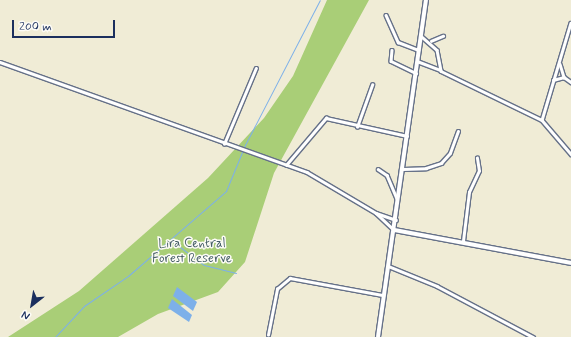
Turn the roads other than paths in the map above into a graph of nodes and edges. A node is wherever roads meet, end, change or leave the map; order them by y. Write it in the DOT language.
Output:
graph roads {
  1 [pos="426,0"];
  2 [pos="386,15"];
  3 [pos="571,23"];
  4 [pos="421,36"];
  5 [pos="443,36"];
  6 [pos="431,41"];
  7 [pos="392,50"];
  8 [pos="419,50"];
  9 [pos="561,58"];
  10 [pos="417,61"];
  11 [pos="0,62"];
  12 [pos="256,68"];
  13 [pos="441,70"];
  14 [pos="416,73"];
  15 [pos="564,77"];
  16 [pos="553,80"];
  17 [pos="571,82"];
  18 [pos="372,85"];
  19 [pos="542,120"];
  20 [pos="357,127"];
  21 [pos="458,131"];
  22 [pos="407,136"];
  23 [pos="224,144"];
  24 [pos="571,154"];
  25 [pos="477,158"];
  26 [pos="286,164"];
  27 [pos="378,169"];
  28 [pos="403,169"];
  29 [pos="399,200"];
  30 [pos="376,213"];
  31 [pos="396,220"];
  32 [pos="395,230"];
  33 [pos="463,241"];
  34 [pos="571,263"];
  35 [pos="387,266"];
  36 [pos="383,295"];
  37 [pos="268,335"];
  38 [pos="378,337"];
  39 [pos="533,337"];
  1 -- 4 [label="street"];
  2 -- 8 [label="street"];
  3 -- 9 [label="street"];
  4 -- 6 [label="street"];
  4 -- 8 [label="street"];
  5 -- 6 [label="street"];
  6 -- 13 [label="street"];
  7 -- 14 [label="street"];
  8 -- 10 [label="street"];
  9 -- 15 [label="street"];
  9 -- 16 [label="street"];
  10 -- 13 [label="street"];
  10 -- 14 [label="street"];
  11 -- 23 [label="street"];
  12 -- 23 [label="street"];
  13 -- 19 [label="street"];
  14 -- 22 [label="street"];
  15 -- 16 [label="street"];
  15 -- 17 [label="street"];
  16 -- 19 [label="street"];
  18 -- 20 [label="street"];
  19 -- 24 [label="street"];
  20 -- 22 [label="street"];
  20 -- 26 [label="street"];
  21 -- 28 [label="street"];
  22 -- 28 [label="street"];
  23 -- 26 [label="street"];
  25 -- 33 [label="street"];
  26 -- 30 [label="street"];
  27 -- 29 [label="street"];
  28 -- 29 [label="street"];
  29 -- 31 [label="street"];
  30 -- 31 [label="street"];
  30 -- 32 [label="street"];
  31 -- 32 [label="street"];
  32 -- 33 [label="street"];
  32 -- 35 [label="street"];
  33 -- 34 [label="street"];
  35 -- 36 [label="street"];
  35 -- 39 [label="street"];
  36 -- 37 [label="street"];
  36 -- 38 [label="street"];
}
